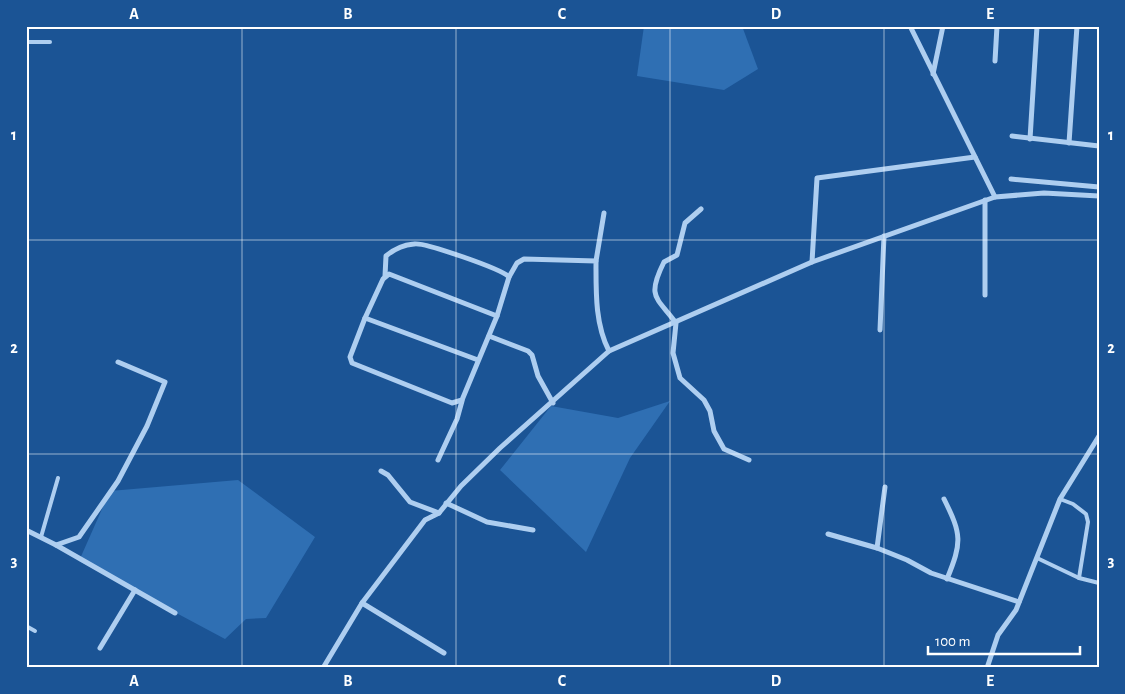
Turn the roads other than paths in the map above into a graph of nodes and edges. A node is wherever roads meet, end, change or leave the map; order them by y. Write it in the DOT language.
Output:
graph roads {
  1 [pos="910,26"];
  2 [pos="943,26"];
  3 [pos="997,26"];
  4 [pos="1037,26"];
  5 [pos="1077,26"];
  6 [pos="26,42"];
  7 [pos="50,42"];
  8 [pos="995,61"];
  9 [pos="933,74"];
  10 [pos="1012,136"];
  11 [pos="1030,140"];
  12 [pos="1069,143"];
  13 [pos="1099,146"];
  14 [pos="975,157"];
  15 [pos="1010,179"];
  16 [pos="1099,186"];
  17 [pos="995,196"];
  18 [pos="1099,196"];
  19 [pos="985,200"];
  20 [pos="701,209"];
  21 [pos="604,213"];
  22 [pos="884,236"];
  23 [pos="596,261"];
  24 [pos="812,262"];
  25 [pos="385,276"];
  26 [pos="509,277"];
  27 [pos="985,295"];
  28 [pos="497,316"];
  29 [pos="364,318"];
  30 [pos="676,323"];
  31 [pos="880,330"];
  32 [pos="489,336"];
  33 [pos="609,351"];
  34 [pos="478,360"];
  35 [pos="118,362"];
  36 [pos="462,400"];
  37 [pos="553,403"];
  38 [pos="1099,436"];
  39 [pos="438,460"];
  40 [pos="749,460"];
  41 [pos="381,471"];
  42 [pos="58,478"];
  43 [pos="885,487"];
  44 [pos="944,499"];
  45 [pos="1060,499"];
  46 [pos="446,503"];
  47 [pos="439,513"];
  48 [pos="26,530"];
  49 [pos="533,530"];
  50 [pos="828,534"];
  51 [pos="41,537"];
  52 [pos="56,545"];
  53 [pos="877,548"];
  54 [pos="1036,558"];
  55 [pos="1079,578"];
  56 [pos="947,579"];
  57 [pos="1099,583"];
  58 [pos="135,590"];
  59 [pos="362,602"];
  60 [pos="1019,602"];
  61 [pos="175,613"];
  62 [pos="26,626"];
  63 [pos="35,630"];
  64 [pos="100,648"];
  65 [pos="444,653"];
  66 [pos="323,668"];
  67 [pos="987,668"];
  1 -- 9 [label="street"];
  2 -- 9 [label="street"];
  3 -- 8 [label="street"];
  4 -- 11 [label="street"];
  5 -- 12 [label="street"];
  6 -- 7 [label="lane"];
  9 -- 14 [label="street"];
  10 -- 11 [label="street"];
  11 -- 12 [label="street"];
  12 -- 13 [label="street"];
  14 -- 17 [label="street"];
  14 -- 24 [label="street"];
  15 -- 16 [label="street"];
  17 -- 18 [label="street"];
  17 -- 19 [label="street"];
  19 -- 22 [label="street"];
  19 -- 27 [label="street"];
  20 -- 30 [label="street"];
  21 -- 23 [label="street"];
  22 -- 24 [label="street"];
  22 -- 31 [label="street"];
  23 -- 26 [label="street"];
  23 -- 33 [label="street"];
  24 -- 30 [label="street"];
  25 -- 26 [label="street"];
  25 -- 28 [label="street"];
  25 -- 29 [label="street"];
  26 -- 28 [label="street"];
  28 -- 32 [label="street"];
  29 -- 34 [label="street"];
  29 -- 36 [label="street"];
  30 -- 33 [label="street"];
  30 -- 40 [label="street"];
  32 -- 34 [label="street"];
  32 -- 37 [label="street"];
  33 -- 37 [label="street"];
  34 -- 36 [label="street"];
  35 -- 52 [label="street"];
  36 -- 39 [label="street"];
  37 -- 46 [label="street"];
  38 -- 45 [label="street"];
  41 -- 47 [label="street"];
  42 -- 51 [label="lane"];
  43 -- 53 [label="street"];
  44 -- 56 [label="street"];
  45 -- 54 [label="street"];
  45 -- 55 [label="lane"];
  46 -- 47 [label="street"];
  46 -- 49 [label="street"];
  47 -- 59 [label="street"];
  48 -- 51 [label="street"];
  50 -- 53 [label="street"];
  51 -- 52 [label="street"];
  52 -- 58 [label="street"];
  53 -- 56 [label="street"];
  54 -- 55 [label="lane"];
  54 -- 60 [label="street"];
  55 -- 57 [label="lane"];
  56 -- 60 [label="street"];
  58 -- 61 [label="street"];
  58 -- 64 [label="street"];
  59 -- 65 [label="street"];
  59 -- 66 [label="street"];
  60 -- 67 [label="street"];
  62 -- 63 [label="lane"];
}
